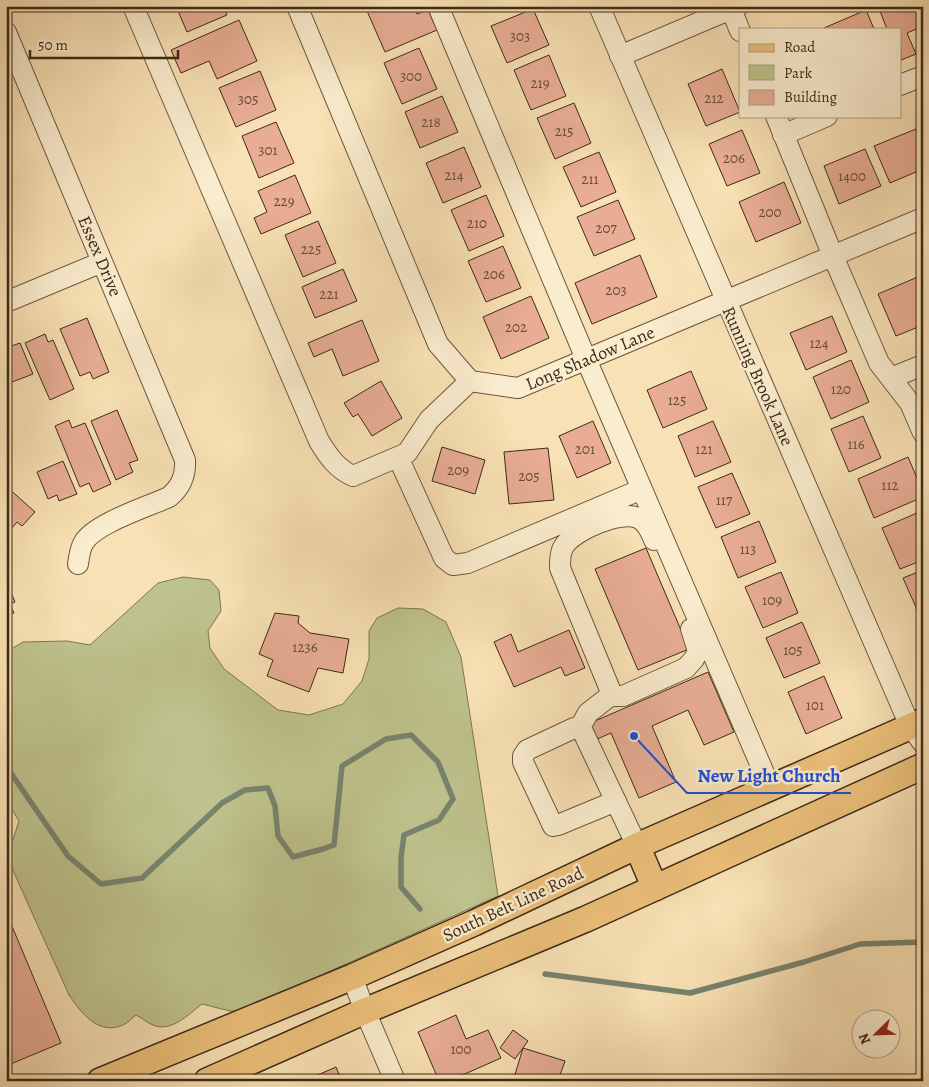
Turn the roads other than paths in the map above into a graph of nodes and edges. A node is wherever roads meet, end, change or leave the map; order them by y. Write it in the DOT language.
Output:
graph roads {
  1 [pos="133,6"];
  2 [pos="297,6"];
  3 [pos="438,6"];
  4 [pos="598,6"];
  5 [pos="733,7"];
  6 [pos="739,28"];
  7 [pos="6,32"];
  8 [pos="620,56"];
  9 [pos="923,76"];
  10 [pos="902,84"];
  11 [pos="777,118"];
  12 [pos="822,118"];
  13 [pos="783,135"];
  14 [pos="923,218"];
  15 [pos="833,256"];
  16 [pos="102,262"];
  17 [pos="725,301"];
  18 [pos="6,302"];
  19 [pos="586,360"];
  20 [pos="923,365"];
  21 [pos="891,378"];
  22 [pos="470,380"];
  23 [pos="923,433"];
  24 [pos="398,457"];
  25 [pos="642,489"];
  26 [pos="78,564"];
  27 [pos="610,696"];
  28 [pos="579,728"];
  29 [pos="919,730"];
  30 [pos="923,766"];
  31 [pos="770,787"];
  32 [pos="616,801"];
  33 [pos="636,846"];
  34 [pos="655,888"];
  35 [pos="352,977"];
  36 [pos="365,1011"];
  37 [pos="221,1078"];
  38 [pos="100,1081"];
  39 [pos="395,1081"];
  1 -- 24 [label="street"];
  2 -- 22 [label="street"];
  3 -- 19 [label="street"];
  4 -- 8 [label="street, Running Brook Lane"];
  5 -- 6 [label="street"];
  5 -- 8 [label="street"];
  7 -- 16 [label="street, Essex Drive"];
  8 -- 17 [label="street, Running Brook Lane"];
  9 -- 10 [label="street"];
  11 -- 13 [label="street"];
  12 -- 13 [label="street"];
  13 -- 15 [label="street"];
  14 -- 15 [label="street, Long Shadow Lane"];
  15 -- 17 [label="street, Long Shadow Lane"];
  15 -- 21 [label="street"];
  16 -- 18 [label="street"];
  16 -- 26 [label="street, Essex Drive"];
  17 -- 19 [label="street, Long Shadow Lane"];
  17 -- 29 [label="street, Running Brook Lane"];
  19 -- 22 [label="street, Long Shadow Lane"];
  19 -- 25 [label="street"];
  20 -- 21 [label="street"];
  21 -- 23 [label="street"];
  22 -- 24 [label="street"];
  24 -- 25 [label="street"];
  25 -- 31 [label="street"];
  27 -- 27 [label="street"];
  27 -- 28 [label="street"];
  28 -- 32 [label="street"];
  28 -- 32 [label="street"];
  29 -- 31 [label="main road, South Belt Line Road"];
  30 -- 34 [label="main road"];
  31 -- 33 [label="main road, South Belt Line Road"];
  32 -- 33 [label="street"];
  33 -- 34 [label="main road"];
  33 -- 35 [label="main road, South Belt Line Road"];
  34 -- 36 [label="main road"];
  35 -- 36 [label="street"];
  35 -- 38 [label="main road, South Belt Line Road"];
  36 -- 37 [label="main road"];
  36 -- 39 [label="street"];
}
